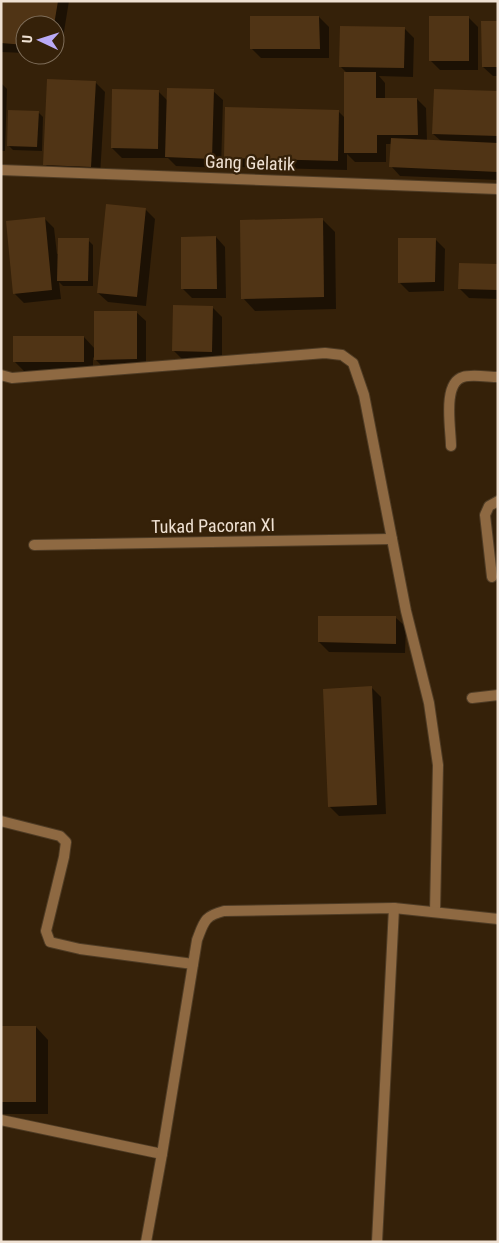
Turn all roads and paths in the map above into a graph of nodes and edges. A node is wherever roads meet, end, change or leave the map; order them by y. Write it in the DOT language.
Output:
graph roads {
  1 [pos="1,170"];
  2 [pos="498,189"];
  3 [pos="1,375"];
  4 [pos="498,376"];
  5 [pos="451,446"];
  6 [pos="498,501"];
  7 [pos="392,539"];
  8 [pos="34,545"];
  9 [pos="492,577"];
  10 [pos="498,695"];
  11 [pos="472,698"];
  12 [pos="1,821"];
  13 [pos="394,908"];
  14 [pos="435,912"];
  15 [pos="498,919"];
  16 [pos="192,964"];
  17 [pos="1,1120"];
  18 [pos="162,1154"];
  19 [pos="146,1242"];
  20 [pos="377,1242"];
  1 -- 2 [label="street, Gang Gelatik"];
  3 -- 7 [label="street"];
  4 -- 5 [label="street"];
  6 -- 9 [label="street"];
  7 -- 8 [label="street, Tukad Pacoran XI"];
  7 -- 14 [label="street"];
  10 -- 11 [label="street"];
  12 -- 16 [label="street"];
  13 -- 14 [label="street"];
  13 -- 16 [label="street"];
  13 -- 20 [label="street"];
  14 -- 15 [label="street"];
  16 -- 18 [label="street"];
  17 -- 18 [label="street"];
  18 -- 19 [label="street"];
}
